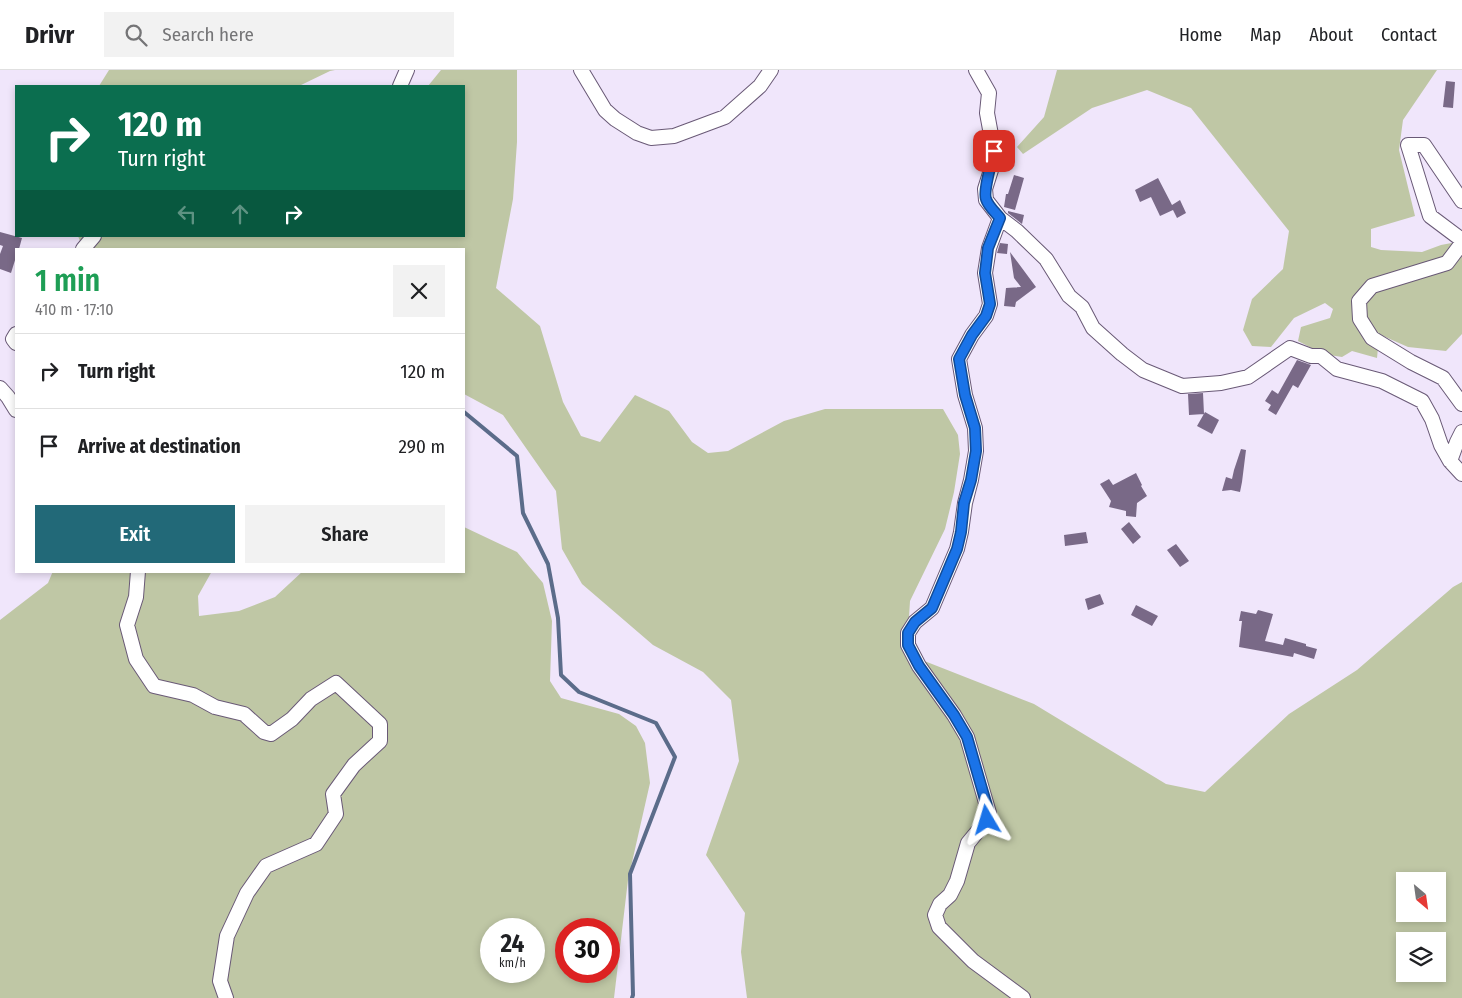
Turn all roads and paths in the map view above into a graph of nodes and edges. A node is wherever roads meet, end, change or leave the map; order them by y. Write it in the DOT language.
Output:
graph roads {
  1 [pos="407,70"];
  2 [pos="582,70"];
  3 [pos="771,70"];
  4 [pos="976,70"];
  5 [pos="400,85"];
  6 [pos="1462,201"];
  7 [pos="1000,218"];
  8 [pos="93,237"];
  9 [pos="1462,242"];
  10 [pos="84,248"];
  11 [pos="0,388"];
  12 [pos="1462,404"];
  13 [pos="15,408"];
  14 [pos="1462,432"];
  15 [pos="1450,460"];
  16 [pos="1462,474"];
  17 [pos="138,573"];
  18 [pos="226,998"];
  19 [pos="1023,998"];
  1 -- 5 [label="street"];
  2 -- 3 [label="street"];
  4 -- 7 [label="street"];
  6 -- 9 [label="street"];
  7 -- 15 [label="street"];
  7 -- 19 [label="street"];
  8 -- 10 [label="street"];
  9 -- 12 [label="street"];
  11 -- 13 [label="street"];
  14 -- 15 [label="street"];
  15 -- 16 [label="street"];
  17 -- 18 [label="street"];
}
